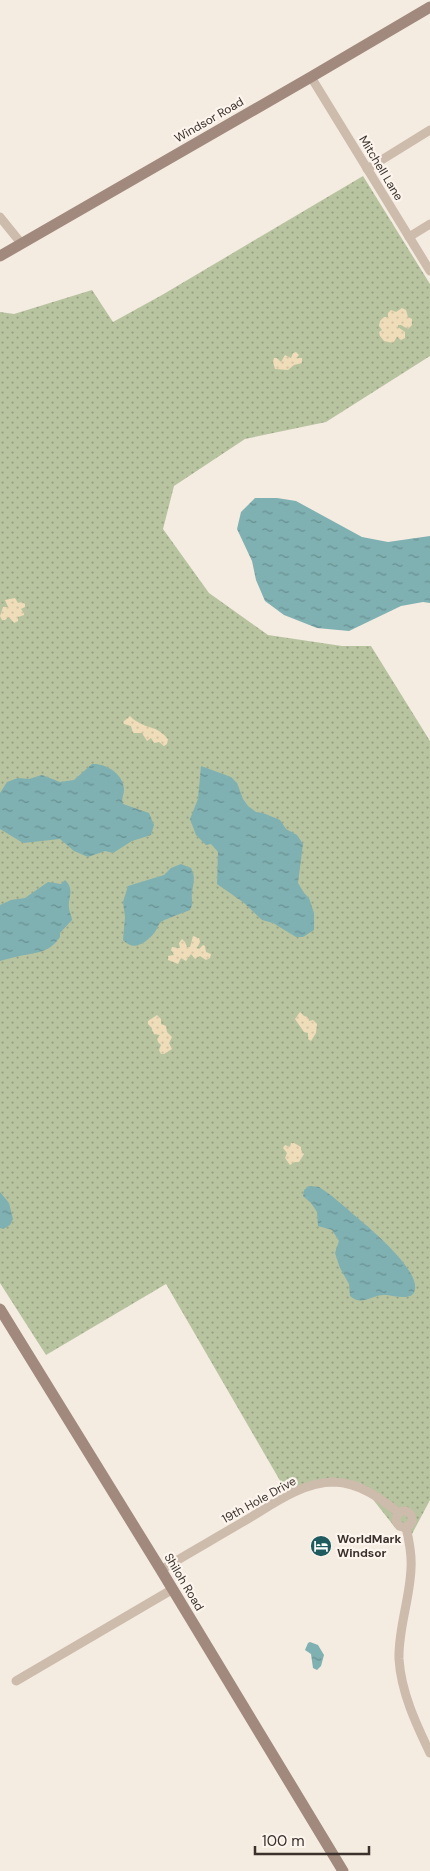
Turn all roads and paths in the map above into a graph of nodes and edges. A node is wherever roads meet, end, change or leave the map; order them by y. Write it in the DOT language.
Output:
graph roads {
  1 [pos="430,7"];
  2 [pos="311,77"];
  3 [pos="430,130"];
  4 [pos="367,169"];
  5 [pos="0,217"];
  6 [pos="430,224"];
  7 [pos="409,237"];
  8 [pos="21,244"];
  9 [pos="0,256"];
  10 [pos="430,272"];
  11 [pos="1,1314"];
  12 [pos="161,1570"];
  13 [pos="172,1589"];
  14 [pos="16,1681"];
  15 [pos="430,1753"];
  16 [pos="343,1871"];
  1 -- 2 [label="main road, Windsor Road"];
  2 -- 4 [label="street, Mitchell Lane"];
  2 -- 8 [label="main road, Windsor Road"];
  3 -- 4 [label="street"];
  4 -- 7 [label="street, Mitchell Lane"];
  5 -- 8 [label="street"];
  6 -- 7 [label="street"];
  7 -- 10 [label="street, Mitchell Lane"];
  8 -- 9 [label="main road, Windsor Road"];
  11 -- 12 [label="main road, Shiloh Road"];
  12 -- 13 [label="main road, Shiloh Road"];
  12 -- 15 [label="street, 19th Hole Drive"];
  13 -- 14 [label="street"];
  13 -- 16 [label="main road, Shiloh Road"];
}
